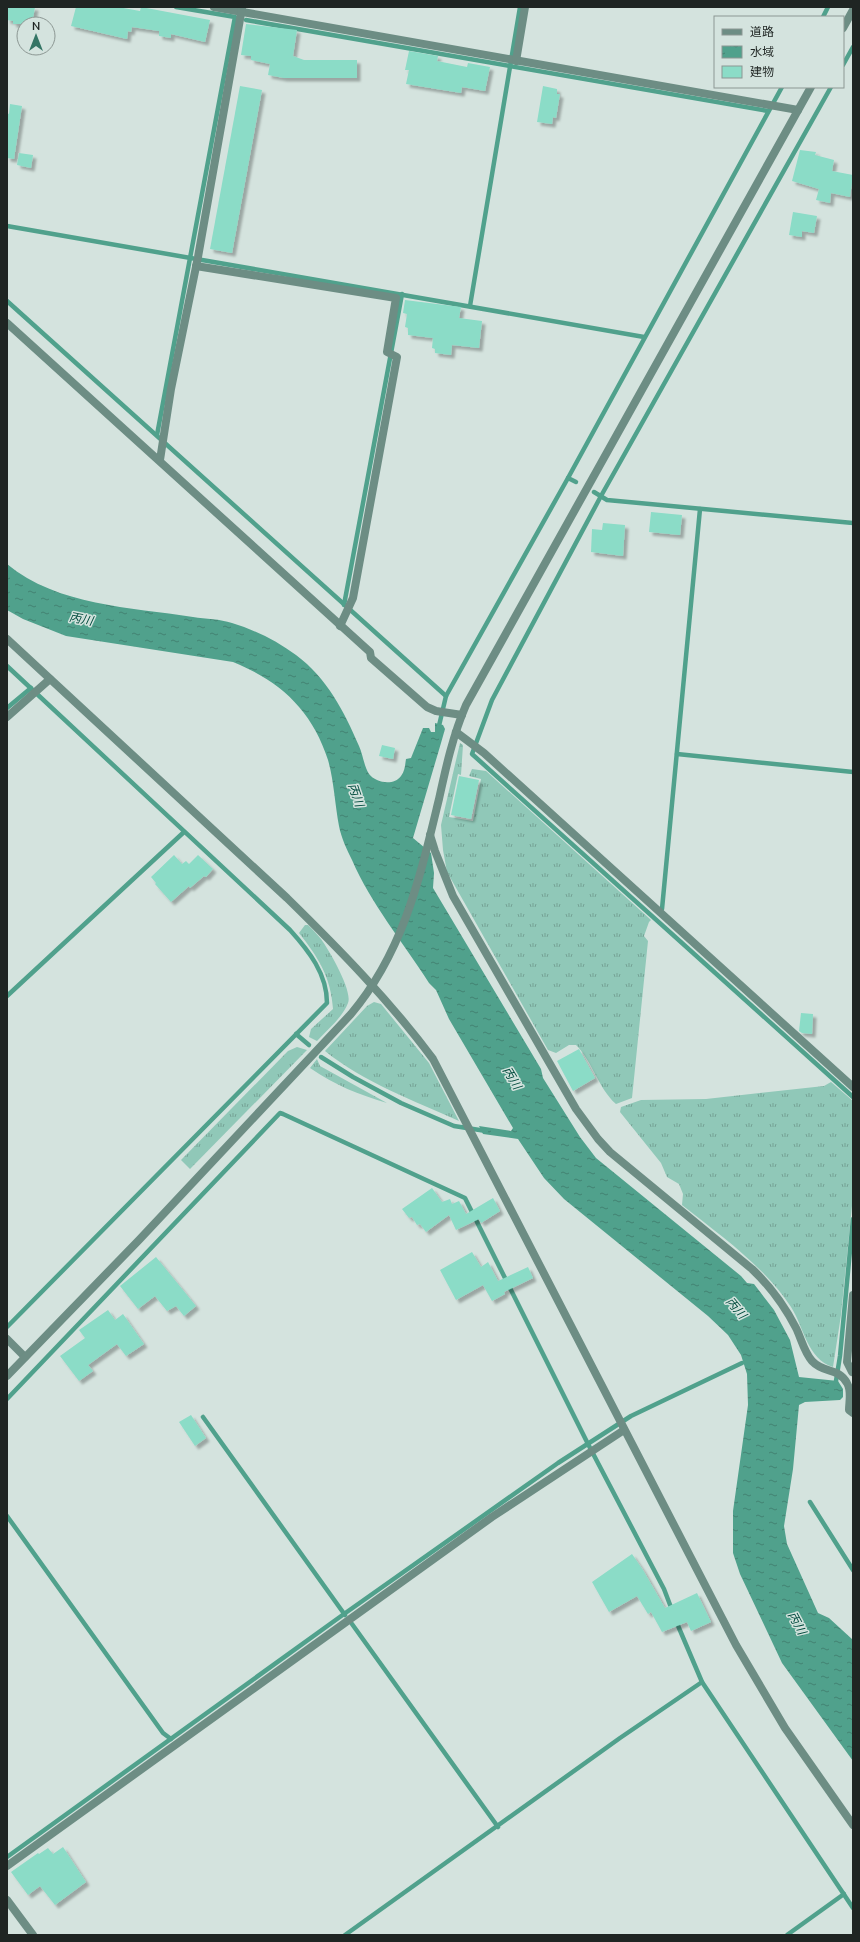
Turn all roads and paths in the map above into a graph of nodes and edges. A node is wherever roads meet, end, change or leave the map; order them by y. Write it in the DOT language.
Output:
graph roads {
  1 [pos="214,7"];
  2 [pos="525,7"];
  3 [pos="242,9"];
  4 [pos="853,10"];
  5 [pos="844,26"];
  6 [pos="512,61"];
  7 [pos="810,88"];
  8 [pos="798,110"];
  9 [pos="197,261"];
  10 [pos="7,323"];
  11 [pos="160,460"];
  12 [pos="340,626"];
  13 [pos="7,639"];
  14 [pos="50,679"];
  15 [pos="462,715"];
  16 [pos="7,717"];
  17 [pos="456,732"];
  18 [pos="430,834"];
  19 [pos="372,986"];
  20 [pos="853,1088"];
  21 [pos="853,1294"];
  22 [pos="7,1339"];
  23 [pos="25,1357"];
  24 [pos="852,1372"];
  25 [pos="839,1374"];
  26 [pos="7,1376"];
  27 [pos="853,1413"];
  28 [pos="623,1428"];
  29 [pos="853,1825"];
  30 [pos="7,1866"];
  31 [pos="7,1900"];
  32 [pos="33,1935"];
  1 -- 3 [label="street"];
  2 -- 6 [label="street"];
  3 -- 6 [label="street"];
  3 -- 9 [label="street"];
  4 -- 5 [label="street"];
  6 -- 8 [label="street"];
  7 -- 8 [label="street"];
  8 -- 15 [label="street"];
  9 -- 11 [label="street"];
  9 -- 12 [label="street"];
  10 -- 11 [label="street"];
  11 -- 12 [label="street"];
  12 -- 15 [label="street"];
  13 -- 14 [label="street"];
  14 -- 16 [label="street"];
  14 -- 19 [label="street"];
  15 -- 17 [label="street"];
  17 -- 18 [label="street"];
  17 -- 20 [label="street"];
  18 -- 19 [label="street"];
  18 -- 25 [label="street"];
  19 -- 23 [label="street"];
  19 -- 28 [label="street"];
  21 -- 24 [label="street"];
  22 -- 23 [label="street"];
  23 -- 26 [label="street"];
  24 -- 25 [label="street"];
  25 -- 27 [label="street"];
  28 -- 29 [label="street"];
  28 -- 30 [label="street"];
  31 -- 32 [label="street"];
}
